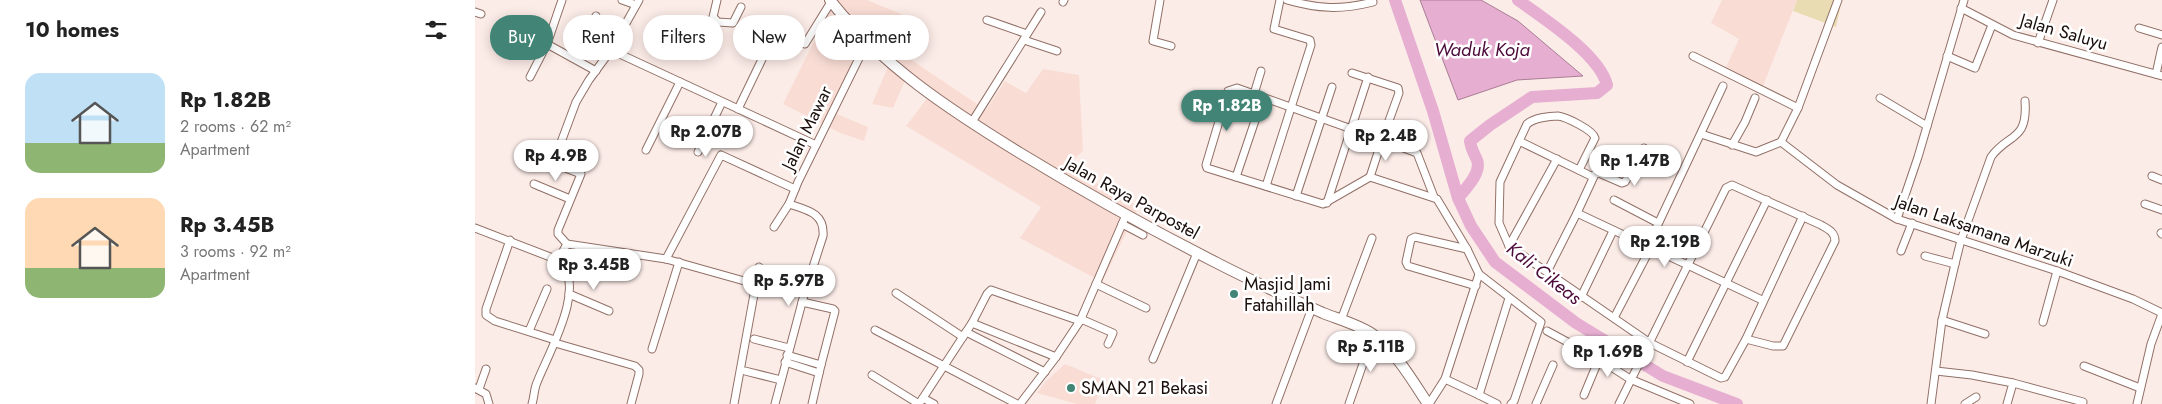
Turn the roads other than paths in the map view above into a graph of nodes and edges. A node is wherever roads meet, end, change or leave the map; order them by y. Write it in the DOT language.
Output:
graph roads {
  1 [pos="562,0"];
  2 [pos="622,0"];
  3 [pos="717,0"];
  4 [pos="1160,0"];
  5 [pos="1280,0"];
  6 [pos="1287,0"];
  7 [pos="1838,0"];
  8 [pos="1963,0"];
  9 [pos="2053,0"];
  10 [pos="830,1"];
  11 [pos="1373,2"];
  12 [pos="637,3"];
  13 [pos="741,7"];
  14 [pos="1961,8"];
  15 [pos="1041,12"];
  16 [pos="630,15"];
  17 [pos="843,15"];
  18 [pos="987,20"];
  19 [pos="1992,25"];
  20 [pos="553,26"];
  21 [pos="2139,28"];
  22 [pos="2162,35"];
  23 [pos="1026,37"];
  24 [pos="2038,43"];
  25 [pos="805,44"];
  26 [pos="1171,46"];
  27 [pos="2162,47"];
  28 [pos="1057,51"];
  29 [pos="1693,56"];
  30 [pos="1947,56"];
  31 [pos="539,60"];
  32 [pos="579,60"];
  33 [pos="604,60"];
  34 [pos="633,60"];
  35 [pos="762,60"];
  36 [pos="858,60"];
  37 [pos="887,60"];
  38 [pos="596,71"];
  39 [pos="1261,71"];
  40 [pos="1352,73"];
  41 [pos="2159,75"];
  42 [pos="530,77"];
  43 [pos="1368,77"];
  44 [pos="680,82"];
  45 [pos="1723,86"];
  46 [pos="1332,87"];
  47 [pos="1254,94"];
  48 [pos="1263,97"];
  49 [pos="1755,98"];
  50 [pos="1880,98"];
  51 [pos="2025,101"];
  52 [pos="722,102"];
  53 [pos="1292,107"];
  54 [pos="1798,108"];
  55 [pos="738,109"];
  56 [pos="1321,117"];
  57 [pos="972,122"];
  58 [pos="1927,126"];
  59 [pos="1351,128"];
  60 [pos="1701,134"];
  61 [pos="1382,140"];
  62 [pos="1519,141"];
  63 [pos="1781,142"];
  64 [pos="816,145"];
  65 [pos="1732,145"];
  66 [pos="1643,148"];
  67 [pos="646,150"];
  68 [pos="698,152"];
  69 [pos="1557,159"];
  70 [pos="1579,170"];
  71 [pos="2152,176"];
  72 [pos="1236,177"];
  73 [pos="1370,177"];
  74 [pos="1593,177"];
  75 [pos="2162,180"];
  76 [pos="534,184"];
  77 [pos="1266,186"];
  78 [pos="795,189"];
  79 [pos="1296,196"];
  80 [pos="1435,197"];
  81 [pos="570,199"];
  82 [pos="1614,200"];
  83 [pos="1767,200"];
  84 [pos="1327,203"];
  85 [pos="789,204"];
  86 [pos="2145,204"];
  87 [pos="2162,210"];
  88 [pos="1577,213"];
  89 [pos="1803,216"];
  90 [pos="1897,218"];
  91 [pos="1124,219"];
  92 [pos="1658,222"];
  93 [pos="1912,224"];
  94 [pos="774,227"];
  95 [pos="475,228"];
  96 [pos="1613,231"];
  97 [pos="1143,234"];
  98 [pos="1651,237"];
  99 [pos="1372,238"];
  100 [pos="510,240"];
  101 [pos="1961,240"];
  102 [pos="567,244"];
  103 [pos="1509,246"];
  104 [pos="1467,249"];
  105 [pos="1651,249"];
  106 [pos="1901,251"];
  107 [pos="1197,253"];
  108 [pos="1925,256"];
  109 [pos="666,259"];
  110 [pos="558,260"];
  111 [pos="679,262"];
  112 [pos="1955,264"];
  113 [pos="1689,266"];
  114 [pos="759,267"];
  115 [pos="2057,271"];
  116 [pos="1547,272"];
  117 [pos="1479,274"];
  118 [pos="755,284"];
  119 [pos="1095,284"];
  120 [pos="1726,284"];
  121 [pos="1476,286"];
  122 [pos="547,289"];
  123 [pos="896,293"];
  124 [pos="569,294"];
  125 [pos="1581,297"];
  126 [pos="1509,298"];
  127 [pos="1762,300"];
  128 [pos="802,302"];
  129 [pos="1145,308"];
  130 [pos="1312,308"];
  131 [pos="609,311"];
  132 [pos="2162,314"];
  133 [pos="1614,318"];
  134 [pos="1080,320"];
  135 [pos="1341,320"];
  136 [pos="1942,320"];
  137 [pos="2043,322"];
  138 [pos="972,323"];
  139 [pos="875,330"];
  140 [pos="529,331"];
  141 [pos="1547,331"];
  142 [pos="965,334"];
  143 [pos="1985,334"];
  144 [pos="1373,335"];
  145 [pos="754,339"];
  146 [pos="1746,339"];
  147 [pos="555,341"];
  148 [pos="1108,344"];
  149 [pos="1648,347"];
  150 [pos="652,349"];
  151 [pos="787,355"];
  152 [pos="1056,357"];
  153 [pos="1153,359"];
  154 [pos="1599,359"];
  155 [pos="1687,362"];
  156 [pos="1553,365"];
  157 [pos="944,366"];
  158 [pos="2084,366"];
  159 [pos="486,368"];
  160 [pos="820,369"];
  161 [pos="745,370"];
  162 [pos="1936,370"];
  163 [pos="1045,372"];
  164 [pos="872,375"];
  165 [pos="1445,379"];
  166 [pos="1630,379"];
  167 [pos="781,380"];
  168 [pos="2013,383"];
  169 [pos="2140,388"];
  170 [pos="477,389"];
  171 [pos="1479,395"];
  172 [pos="1584,395"];
  173 [pos="1976,397"];
  174 [pos="921,402"];
  175 [pos="2083,402"];
  176 [pos="489,404"];
  177 [pos="532,404"];
  178 [pos="631,404"];
  179 [pos="734,404"];
  180 [pos="775,404"];
  181 [pos="812,404"];
  182 [pos="934,404"];
  183 [pos="1018,404"];
  184 [pos="1276,404"];
  185 [pos="1349,404"];
  186 [pos="1429,404"];
  187 [pos="1497,404"];
  188 [pos="1511,404"];
  189 [pos="1536,404"];
  190 [pos="1619,404"];
  191 [pos="1690,404"];
  192 [pos="1931,404"];
  193 [pos="1965,404"];
  194 [pos="2007,404"];
  195 [pos="2137,404"];
  1 -- 20 [label="street"];
  2 -- 12 [label="street"];
  3 -- 13 [label="street"];
  4 -- 26 [label="street"];
  5 -- 53 [label="street"];
  6 -- 11 [label="street"];
  7 -- 54 [label="street"];
  8 -- 14 [label="street"];
  9 -- 24 [label="street"];
  10 -- 17 [label="main road, Jalan Raya Parpostel"];
  10 -- 25 [label="street"];
  12 -- 16 [label="street"];
  14 -- 19 [label="street, Jalan Saluyu"];
  14 -- 30 [label="street"];
  15 -- 23 [label="street"];
  18 -- 23 [label="street"];
  19 -- 24 [label="street, Jalan Saluyu"];
  19 -- 30 [label="street"];
  21 -- 22 [label="street"];
  23 -- 28 [label="street"];
  23 -- 57 [label="street"];
  24 -- 41 [label="street, Jalan Saluyu"];
  27 -- 41 [label="street"];
  29 -- 54 [label="street"];
  30 -- 58 [label="street"];
  31 -- 42 [label="street"];
  32 -- 38 [label="street"];
  33 -- 38 [label="street"];
  34 -- 44 [label="street"];
  35 -- 55 [label="street"];
  36 -- 64 [label="street, Jalan Mawar"];
  37 -- 57 [label="main road, Jalan Raya Parpostel"];
  38 -- 81 [label="street"];
  39 -- 47 [label="street"];
  40 -- 43 [label="street"];
  43 -- 59 [label="street"];
  43 -- 61 [label="street"];
  44 -- 52 [label="street"];
  44 -- 67 [label="street"];
  45 -- 60 [label="street"];
  46 -- 56 [label="street"];
  47 -- 48 [label="street"];
  47 -- 72 [label="street"];
  48 -- 53 [label="street"];
  48 -- 72 [label="street"];
  49 -- 65 [label="street"];
  50 -- 58 [label="street"];
  51 -- 101 [label="street"];
  52 -- 55 [label="street"];
  52 -- 68 [label="street"];
  53 -- 56 [label="street"];
  53 -- 77 [label="street"];
  54 -- 63 [label="street"];
  55 -- 64 [label="street"];
  56 -- 59 [label="street"];
  56 -- 79 [label="street"];
  57 -- 91 [label="main road, Jalan Raya Parpostel"];
  58 -- 90 [label="street"];
  59 -- 61 [label="street"];
  59 -- 84 [label="street"];
  60 -- 65 [label="street"];
  60 -- 92 [label="street"];
  61 -- 73 [label="street"];
  61 -- 80 [label="street"];
  62 -- 69 [label="street"];
  62 -- 70 [label="street"];
  62 -- 103 [label="street"];
  63 -- 65 [label="street"];
  63 -- 90 [label="street, Jalan Laksamana Marzuki"];
  64 -- 78 [label="street, Jalan Mawar"];
  66 -- 74 [label="street"];
  69 -- 70 [label="street"];
  69 -- 103 [label="street"];
  70 -- 74 [label="street"];
  71 -- 75 [label="street"];
  72 -- 77 [label="street"];
  73 -- 80 [label="street"];
  73 -- 84 [label="street"];
  74 -- 88 [label="street"];
  76 -- 81 [label="street"];
  77 -- 79 [label="street"];
  78 -- 85 [label="street, Jalan Mawar"];
  78 -- 109 [label="street"];
  79 -- 84 [label="street"];
  80 -- 104 [label="street"];
  81 -- 102 [label="street"];
  82 -- 92 [label="street"];
  83 -- 89 [label="street"];
  83 -- 113 [label="street"];
  83 -- 120 [label="street"];
  85 -- 94 [label="street, Jalan Mawar"];
  85 -- 128 [label="street"];
  86 -- 87 [label="street"];
  88 -- 96 [label="street"];
  88 -- 116 [label="street"];
  89 -- 127 [label="street"];
  89 -- 146 [label="street"];
  90 -- 93 [label="street, Jalan Laksamana Marzuki"];
  91 -- 97 [label="street"];
  91 -- 107 [label="main road, Jalan Raya Parpostel"];
  91 -- 119 [label="street"];
  92 -- 98 [label="street"];
  93 -- 101 [label="street, Jalan Laksamana Marzuki"];
  93 -- 106 [label="street"];
  95 -- 100 [label="street"];
  96 -- 105 [label="street"];
  96 -- 125 [label="street"];
  99 -- 135 [label="street"];
  100 -- 110 [label="street"];
  100 -- 140 [label="street"];
  101 -- 112 [label="street"];
  101 -- 115 [label="street, Jalan Laksamana Marzuki"];
  102 -- 109 [label="street"];
  102 -- 110 [label="street"];
  103 -- 116 [label="street"];
  104 -- 117 [label="street"];
  104 -- 121 [label="street"];
  105 -- 113 [label="street"];
  105 -- 133 [label="street"];
  107 -- 130 [label="main road, Jalan Raya Parpostel"];
  107 -- 153 [label="street"];
  108 -- 112 [label="street"];
  109 -- 111 [label="street"];
  110 -- 124 [label="street"];
  111 -- 118 [label="street"];
  111 -- 150 [label="street"];
  112 -- 136 [label="street"];
  113 -- 120 [label="street"];
  113 -- 149 [label="street"];
  114 -- 118 [label="street"];
  115 -- 132 [label="street, Jalan Laksamana Marzuki"];
  115 -- 137 [label="street"];
  116 -- 125 [label="street"];
  117 -- 121 [label="street"];
  117 -- 126 [label="street"];
  118 -- 179 [label="street"];
  119 -- 129 [label="street"];
  119 -- 134 [label="street"];
  120 -- 127 [label="street"];
  120 -- 155 [label="street"];
  121 -- 165 [label="street"];
  122 -- 140 [label="street"];
  123 -- 142 [label="street"];
  124 -- 131 [label="street"];
  124 -- 147 [label="street"];
  125 -- 133 [label="street"];
  126 -- 171 [label="street"];
  126 -- 188 [label="street"];
  127 -- 146 [label="street"];
  128 -- 151 [label="street"];
  128 -- 160 [label="street"];
  130 -- 135 [label="main road, Jalan Raya Parpostel"];
  130 -- 184 [label="street"];
  132 -- 169 [label="street"];
  133 -- 149 [label="street"];
  134 -- 138 [label="street"];
  134 -- 148 [label="street"];
  134 -- 152 [label="street"];
  135 -- 144 [label="main road, Jalan Raya Parpostel"];
  136 -- 143 [label="street"];
  136 -- 162 [label="street"];
  138 -- 142 [label="street"];
  138 -- 152 [label="street"];
  139 -- 157 [label="street"];
  140 -- 147 [label="street"];
  141 -- 154 [label="street"];
  142 -- 157 [label="street"];
  142 -- 163 [label="street"];
  144 -- 185 [label="street"];
  144 -- 186 [label="main road, Jalan Raya Parpostel"];
  145 -- 151 [label="street"];
  146 -- 155 [label="street"];
  147 -- 177 [label="street"];
  147 -- 178 [label="street"];
  149 -- 155 [label="street"];
  149 -- 166 [label="street"];
  151 -- 160 [label="street"];
  151 -- 167 [label="street"];
  152 -- 163 [label="street"];
  154 -- 166 [label="street"];
  154 -- 172 [label="street"];
  156 -- 189 [label="street"];
  157 -- 174 [label="street"];
  157 -- 183 [label="street"];
  158 -- 169 [label="street"];
  159 -- 170 [label="street"];
  160 -- 181 [label="street"];
  161 -- 167 [label="street"];
  162 -- 168 [label="street"];
  162 -- 192 [label="street"];
  163 -- 183 [label="street"];
  164 -- 174 [label="street"];
  165 -- 171 [label="street"];
  165 -- 186 [label="street"];
  166 -- 190 [label="street"];
  166 -- 191 [label="street"];
  167 -- 180 [label="street"];
  168 -- 175 [label="street"];
  168 -- 194 [label="street"];
  169 -- 195 [label="street"];
  170 -- 176 [label="street"];
  171 -- 187 [label="street"];
  173 -- 193 [label="street"];
  174 -- 182 [label="street"];
}
